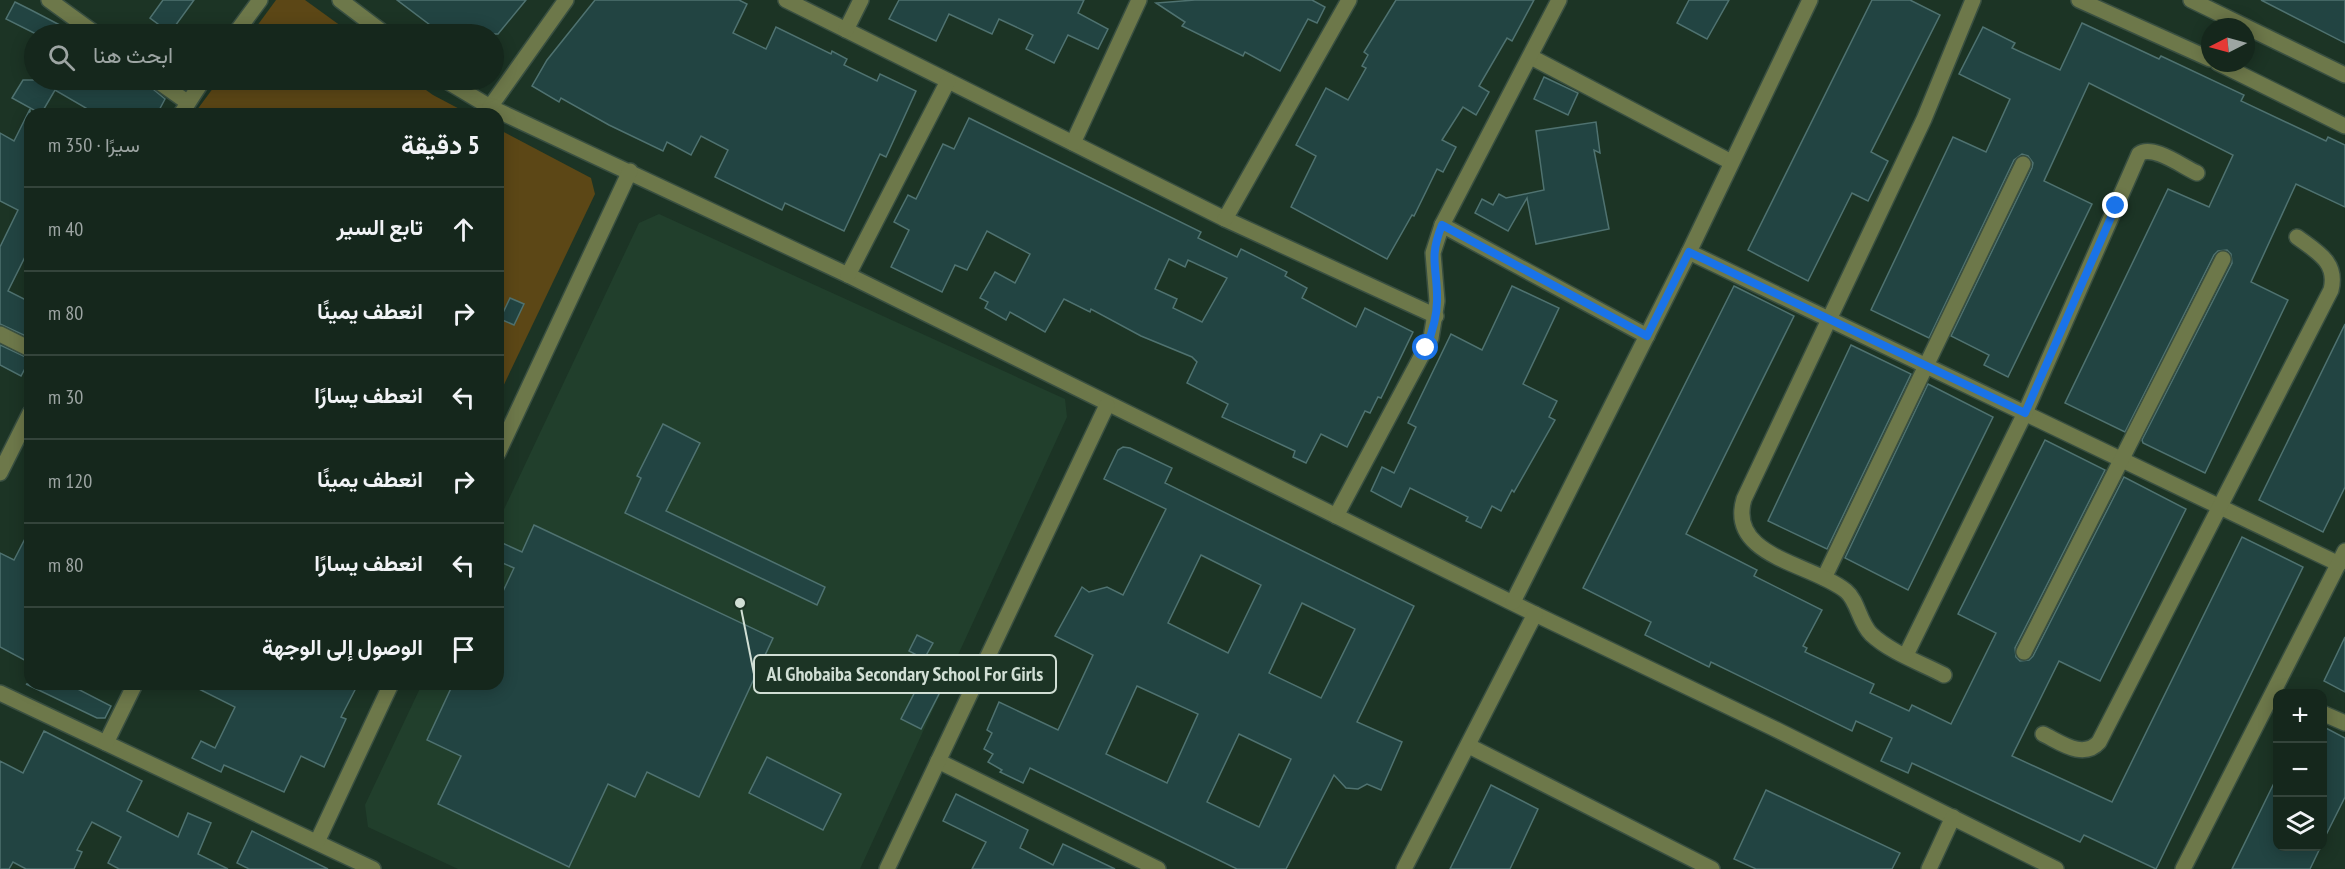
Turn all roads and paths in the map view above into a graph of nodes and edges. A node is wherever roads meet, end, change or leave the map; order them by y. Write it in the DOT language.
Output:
graph roads {
  1 [pos="49,0"];
  2 [pos="260,0"];
  3 [pos="340,0"];
  4 [pos="566,0"];
  5 [pos="786,0"];
  6 [pos="861,0"];
  7 [pos="1139,0"];
  8 [pos="1349,0"];
  9 [pos="1559,0"];
  10 [pos="1810,0"];
  11 [pos="1973,0"];
  12 [pos="2079,0"];
  13 [pos="2191,0"];
  14 [pos="2212,4"];
  15 [pos="82,24"];
  16 [pos="242,24"];
  17 [pos="372,24"];
  18 [pos="846,30"];
  19 [pos="2201,55"];
  20 [pos="1531,57"];
  21 [pos="2236,72"];
  22 [pos="2345,75"];
  23 [pos="948,81"];
  24 [pos="504,87"];
  25 [pos="166,90"];
  26 [pos="196,90"];
  27 [pos="462,90"];
  28 [pos="502,90"];
  29 [pos="490,107"];
  30 [pos="184,108"];
  31 [pos="504,113"];
  32 [pos="2345,126"];
  33 [pos="1073,143"];
  34 [pos="1731,162"];
  35 [pos="2023,164"];
  36 [pos="630,171"];
  37 [pos="2197,173"];
  38 [pos="1225,219"];
  39 [pos="1442,225"];
  40 [pos="2297,237"];
  41 [pos="1689,252"];
  42 [pos="2223,259"];
  43 [pos="848,275"];
  44 [pos="1436,316"];
  45 [pos="1831,318"];
  46 [pos="0,334"];
  47 [pos="1647,336"];
  48 [pos="24,346"];
  49 [pos="1925,363"];
  50 [pos="1107,405"];
  51 [pos="2025,413"];
  52 [pos="24,425"];
  53 [pos="504,440"];
  54 [pos="2122,459"];
  55 [pos="0,473"];
  56 [pos="2221,506"];
  57 [pos="1336,516"];
  58 [pos="2342,557"];
  59 [pos="1824,578"];
  60 [pos="1513,602"];
  61 [pos="1535,614"];
  62 [pos="2024,652"];
  63 [pos="1906,655"];
  64 [pos="1944,675"];
  65 [pos="2278,689"];
  66 [pos="132,690"];
  67 [pos="388,690"];
  68 [pos="0,693"];
  69 [pos="2273,700"];
  70 [pos="2327,715"];
  71 [pos="2345,723"];
  72 [pos="2043,734"];
  73 [pos="106,743"];
  74 [pos="1469,746"];
  75 [pos="938,761"];
  76 [pos="1953,817"];
  77 [pos="317,842"];
  78 [pos="1128,862"];
  79 [pos="373,869"];
  80 [pos="887,869"];
  81 [pos="1158,869"];
  82 [pos="1404,869"];
  83 [pos="1712,869"];
  84 [pos="1929,869"];
  85 [pos="2056,869"];
  86 [pos="2183,869"];
  1 -- 15 [label="street"];
  2 -- 16 [label="street"];
  3 -- 17 [label="street"];
  4 -- 24 [label="street"];
  5 -- 18 [label="street"];
  6 -- 18 [label="street"];
  7 -- 33 [label="street"];
  8 -- 38 [label="street"];
  9 -- 20 [label="street"];
  10 -- 34 [label="street"];
  11 -- 45 [label="street"];
  12 -- 19 [label="street"];
  13 -- 14 [label="street"];
  14 -- 22 [label="street"];
  18 -- 23 [label="street"];
  20 -- 34 [label="street"];
  20 -- 39 [label="street"];
  21 -- 32 [label="street"];
  23 -- 33 [label="street"];
  23 -- 43 [label="street"];
  25 -- 30 [label="street"];
  26 -- 30 [label="street"];
  27 -- 29 [label="street"];
  28 -- 29 [label="street"];
  31 -- 36 [label="street"];
  33 -- 38 [label="street"];
  34 -- 41 [label="street"];
  35 -- 49 [label="street"];
  36 -- 43 [label="street"];
  36 -- 53 [label="street"];
  37 -- 51 [label="street"];
  38 -- 44 [label="street"];
  39 -- 44 [label="street"];
  39 -- 47 [label="street"];
  40 -- 56 [label="street"];
  41 -- 45 [label="street"];
  41 -- 47 [label="street"];
  42 -- 54 [label="street"];
  43 -- 50 [label="street"];
  44 -- 57 [label="street"];
  45 -- 49 [label="street"];
  45 -- 59 [label="street"];
  46 -- 48 [label="street"];
  47 -- 60 [label="street"];
  49 -- 51 [label="street"];
  49 -- 59 [label="street"];
  50 -- 57 [label="street"];
  50 -- 75 [label="street"];
  51 -- 54 [label="street"];
  51 -- 63 [label="street"];
  52 -- 55 [label="street"];
  54 -- 56 [label="street"];
  54 -- 62 [label="street"];
  56 -- 58 [label="street"];
  56 -- 72 [label="street"];
  57 -- 60 [label="street"];
  58 -- 65 [label="street"];
  59 -- 63 [label="street"];
  60 -- 61 [label="street"];
  61 -- 74 [label="street"];
  61 -- 76 [label="street"];
  63 -- 64 [label="street"];
  66 -- 73 [label="street"];
  67 -- 77 [label="street"];
  68 -- 73 [label="street"];
  69 -- 86 [label="street"];
  70 -- 71 [label="street"];
  73 -- 77 [label="street"];
  74 -- 82 [label="street"];
  74 -- 83 [label="street"];
  75 -- 78 [label="street"];
  75 -- 80 [label="street"];
  76 -- 84 [label="street"];
  76 -- 85 [label="street"];
  77 -- 79 [label="street"];
  78 -- 81 [label="street"];
}
